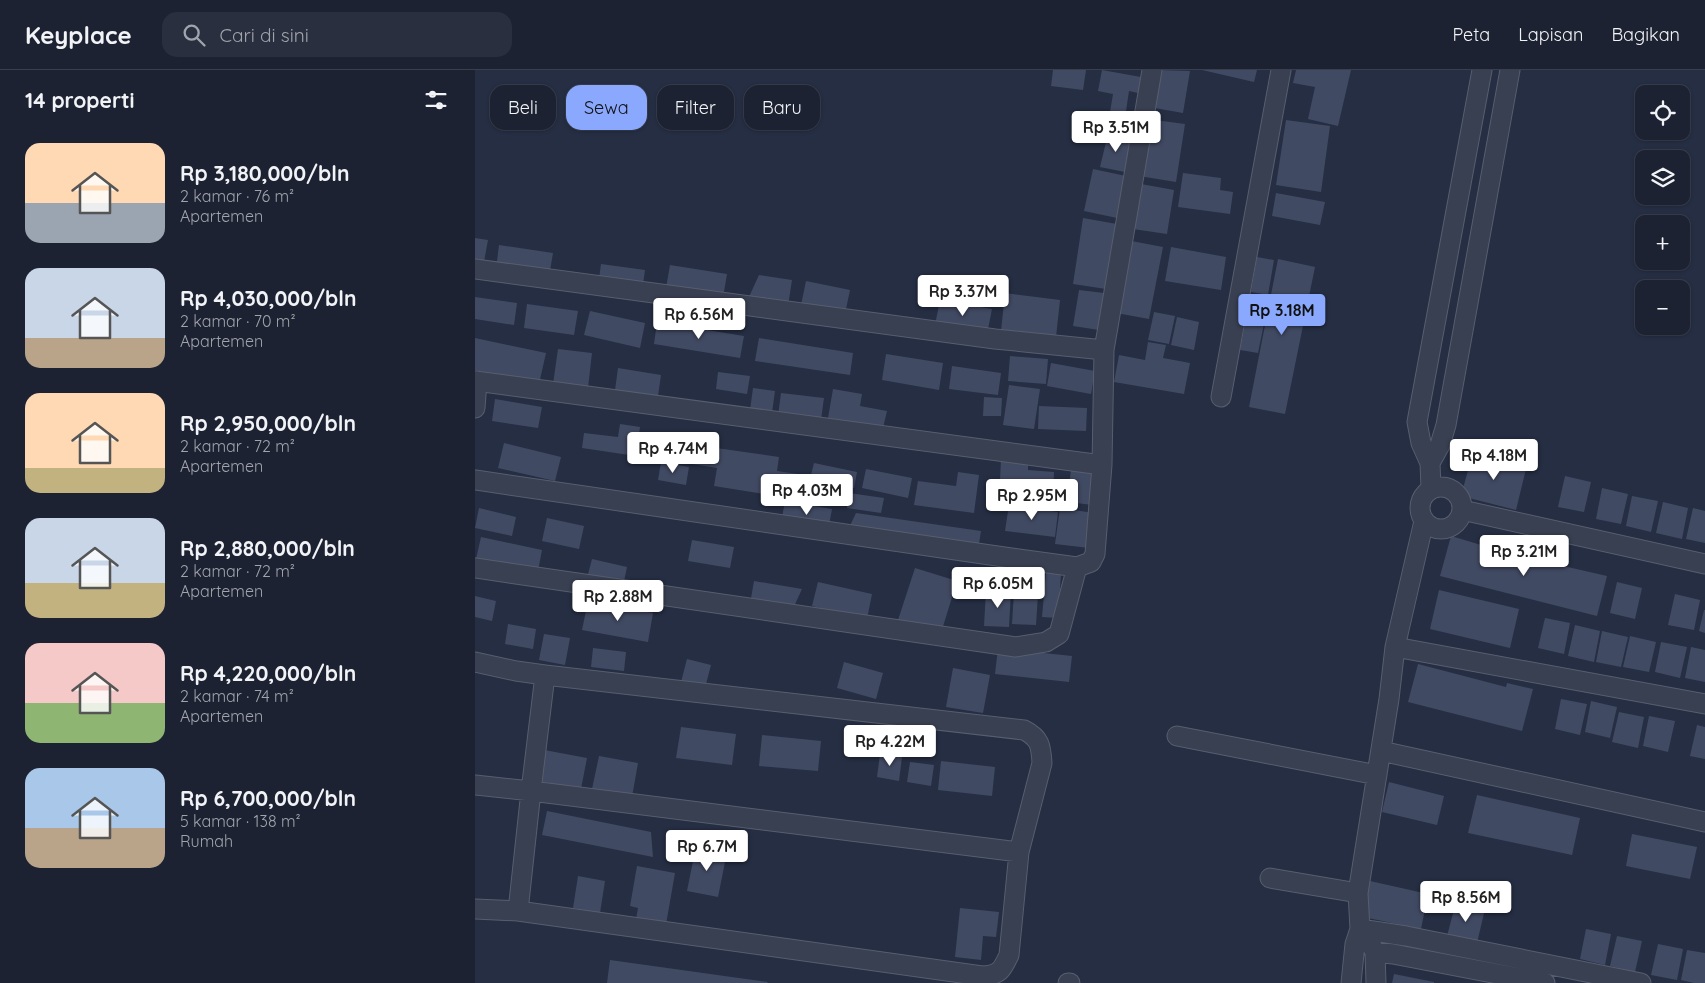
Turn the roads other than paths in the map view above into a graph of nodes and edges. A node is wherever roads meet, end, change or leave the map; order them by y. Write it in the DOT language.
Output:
graph roads {
  1 [pos="1152,70"];
  2 [pos="1281,70"];
  3 [pos="1482,70"];
  4 [pos="1509,70"];
  5 [pos="475,269"];
  6 [pos="1105,350"];
  7 [pos="476,381"];
  8 [pos="1221,397"];
  9 [pos="475,408"];
  10 [pos="1430,463"];
  11 [pos="1102,465"];
  12 [pos="475,480"];
  13 [pos="1431,488"];
  14 [pos="1462,510"];
  15 [pos="1424,521"];
  16 [pos="1705,564"];
  17 [pos="1077,567"];
  18 [pos="475,568"];
  19 [pos="1395,647"];
  20 [pos="475,662"];
  21 [pos="545,675"];
  22 [pos="1705,704"];
  23 [pos="1177,736"];
  24 [pos="1381,751"];
  25 [pos="1377,775"];
  26 [pos="475,785"];
  27 [pos="531,791"];
  28 [pos="1705,822"];
  29 [pos="1019,852"];
  30 [pos="1270,878"];
  31 [pos="1358,892"];
  32 [pos="475,909"];
  33 [pos="518,911"];
  34 [pos="1359,929"];
  35 [pos="1375,952"];
  36 [pos="1351,983"];
  37 [pos="1376,983"];
  38 [pos="1545,983"];
  39 [pos="1641,983"];
  1 -- 6 [label="street"];
  2 -- 8 [label="street"];
  3 -- 10 [label="street"];
  4 -- 10 [label="street"];
  5 -- 6 [label="street"];
  6 -- 11 [label="street"];
  7 -- 9 [label="street"];
  7 -- 11 [label="street"];
  10 -- 13 [label="street"];
  11 -- 17 [label="street"];
  12 -- 17 [label="street"];
  13 -- 14 [label="street"];
  13 -- 15 [label="street"];
  14 -- 15 [label="street"];
  14 -- 16 [label="street"];
  15 -- 19 [label="street"];
  17 -- 18 [label="street"];
  19 -- 22 [label="street"];
  19 -- 24 [label="street"];
  20 -- 21 [label="street"];
  21 -- 27 [label="street"];
  21 -- 29 [label="street"];
  23 -- 25 [label="street"];
  24 -- 25 [label="street"];
  24 -- 28 [label="street"];
  25 -- 31 [label="street"];
  26 -- 27 [label="street"];
  27 -- 29 [label="street"];
  27 -- 33 [label="street"];
  29 -- 33 [label="street"];
  30 -- 31 [label="street"];
  31 -- 34 [label="street"];
  32 -- 33 [label="street"];
  34 -- 35 [label="street"];
  34 -- 36 [label="street"];
  34 -- 39 [label="street"];
  35 -- 37 [label="street"];
  35 -- 38 [label="street"];
}
